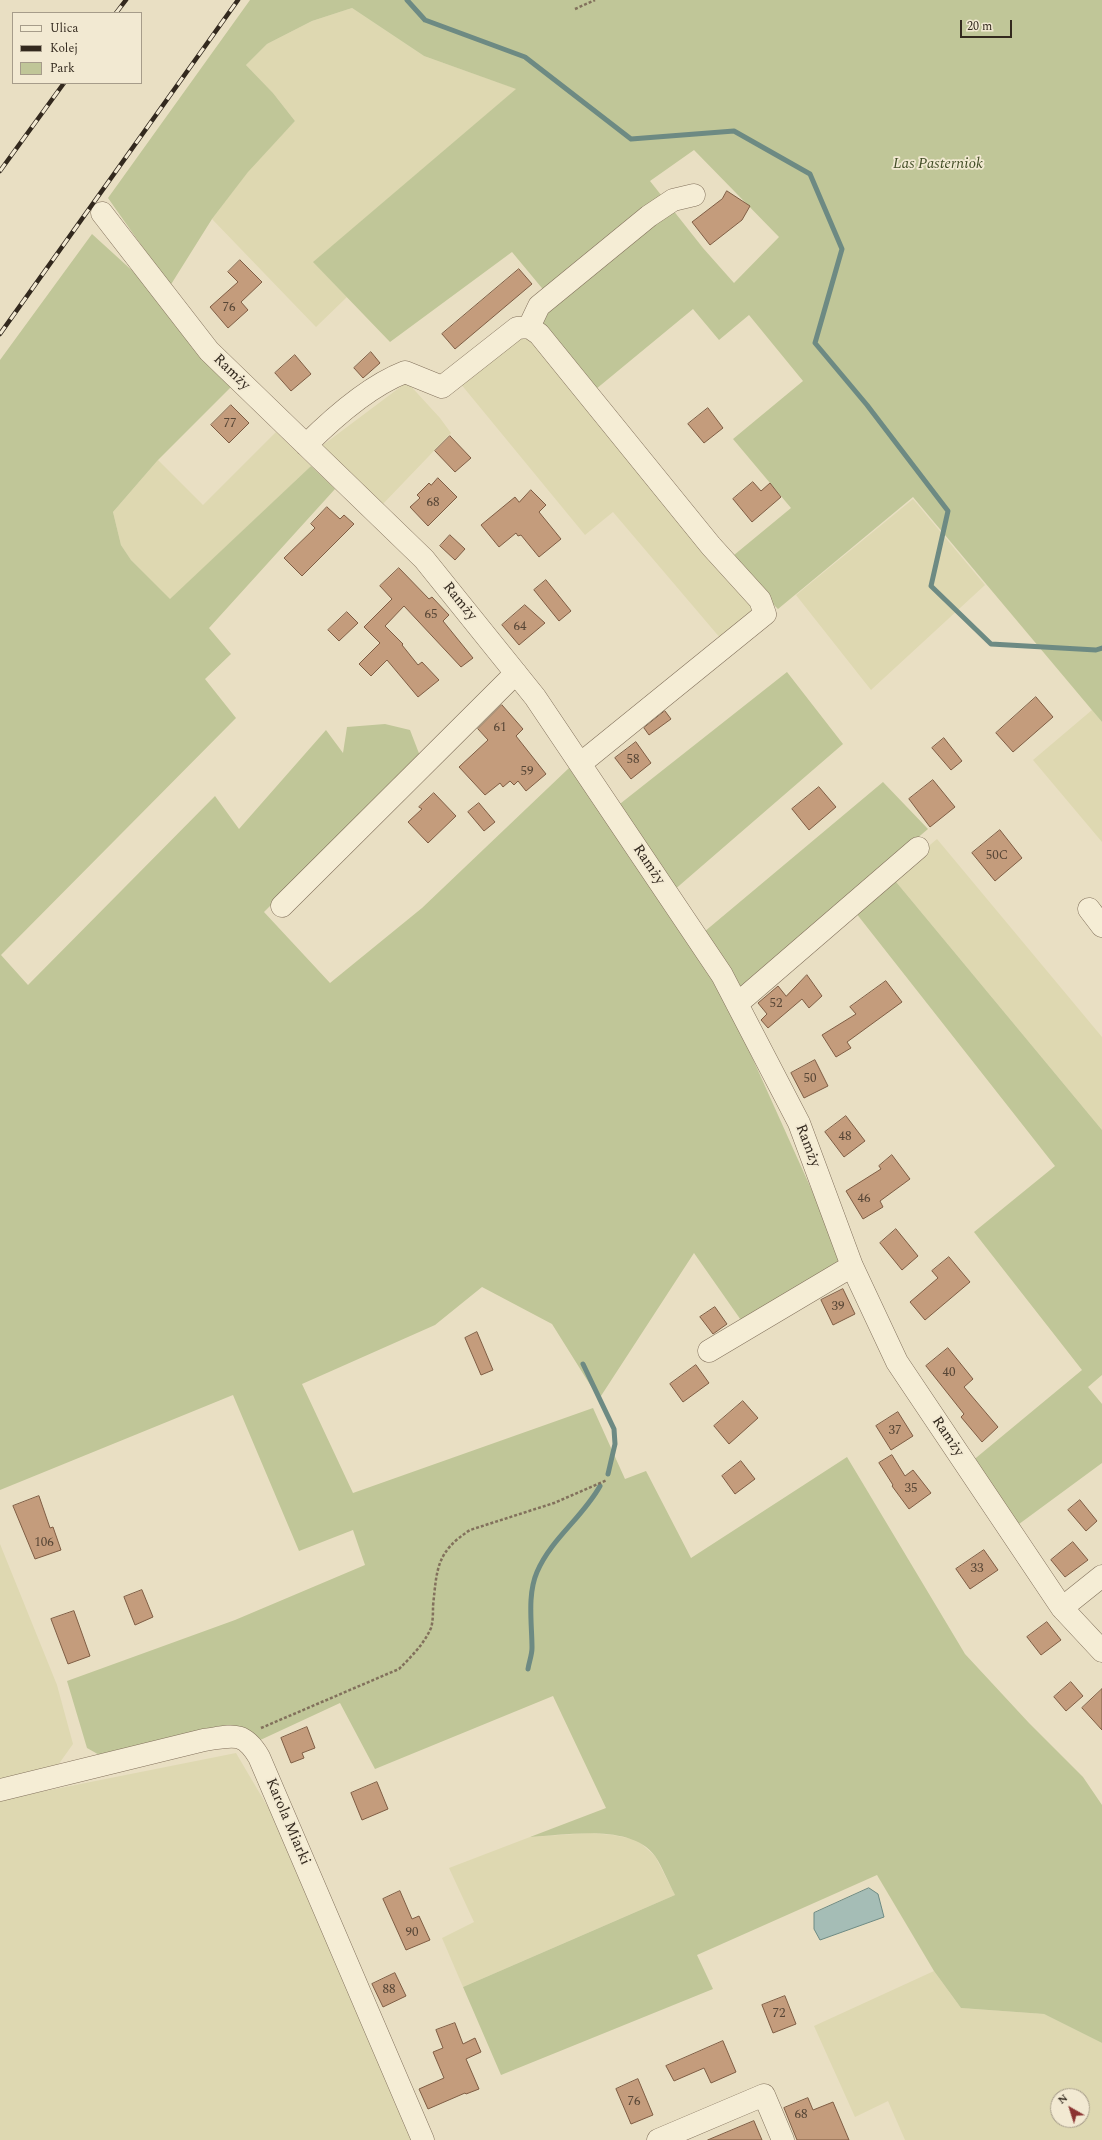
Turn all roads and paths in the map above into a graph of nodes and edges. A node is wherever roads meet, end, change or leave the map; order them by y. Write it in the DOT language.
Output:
graph roads {
  1 [pos="595,0"];
  2 [pos="575,9"];
  3 [pos="694,194"];
  4 [pos="102,213"];
  5 [pos="529,327"];
  6 [pos="306,445"];
  7 [pos="516,673"];
  8 [pos="580,764"];
  9 [pos="918,848"];
  10 [pos="282,906"];
  11 [pos="737,1004"];
  12 [pos="852,1266"];
  13 [pos="709,1351"];
  14 [pos="607,1480"];
  15 [pos="1102,1576"];
  16 [pos="1062,1608"];
  17 [pos="1102,1651"];
  18 [pos="242,1737"];
  19 [pos="0,1790"];
  20 [pos="423,2140"];
  21 [pos="658,2140"];
  22 [pos="783,2140"];
  1 -- 2 [label="path"];
  3 -- 5 [label="street"];
  4 -- 6 [label="street, Ramży"];
  5 -- 6 [label="street"];
  5 -- 8 [label="street"];
  6 -- 7 [label="street, Ramży"];
  7 -- 8 [label="street, Ramży"];
  7 -- 10 [label="street"];
  8 -- 11 [label="street, Ramży"];
  9 -- 11 [label="street"];
  11 -- 12 [label="street, Ramży"];
  12 -- 13 [label="street"];
  12 -- 16 [label="street, Ramży"];
  14 -- 18 [label="path"];
  15 -- 16 [label="street"];
  16 -- 17 [label="street, Ramży"];
  18 -- 19 [label="street"];
  18 -- 20 [label="street, Karola Miarki"];
  21 -- 22 [label="street"];
}
